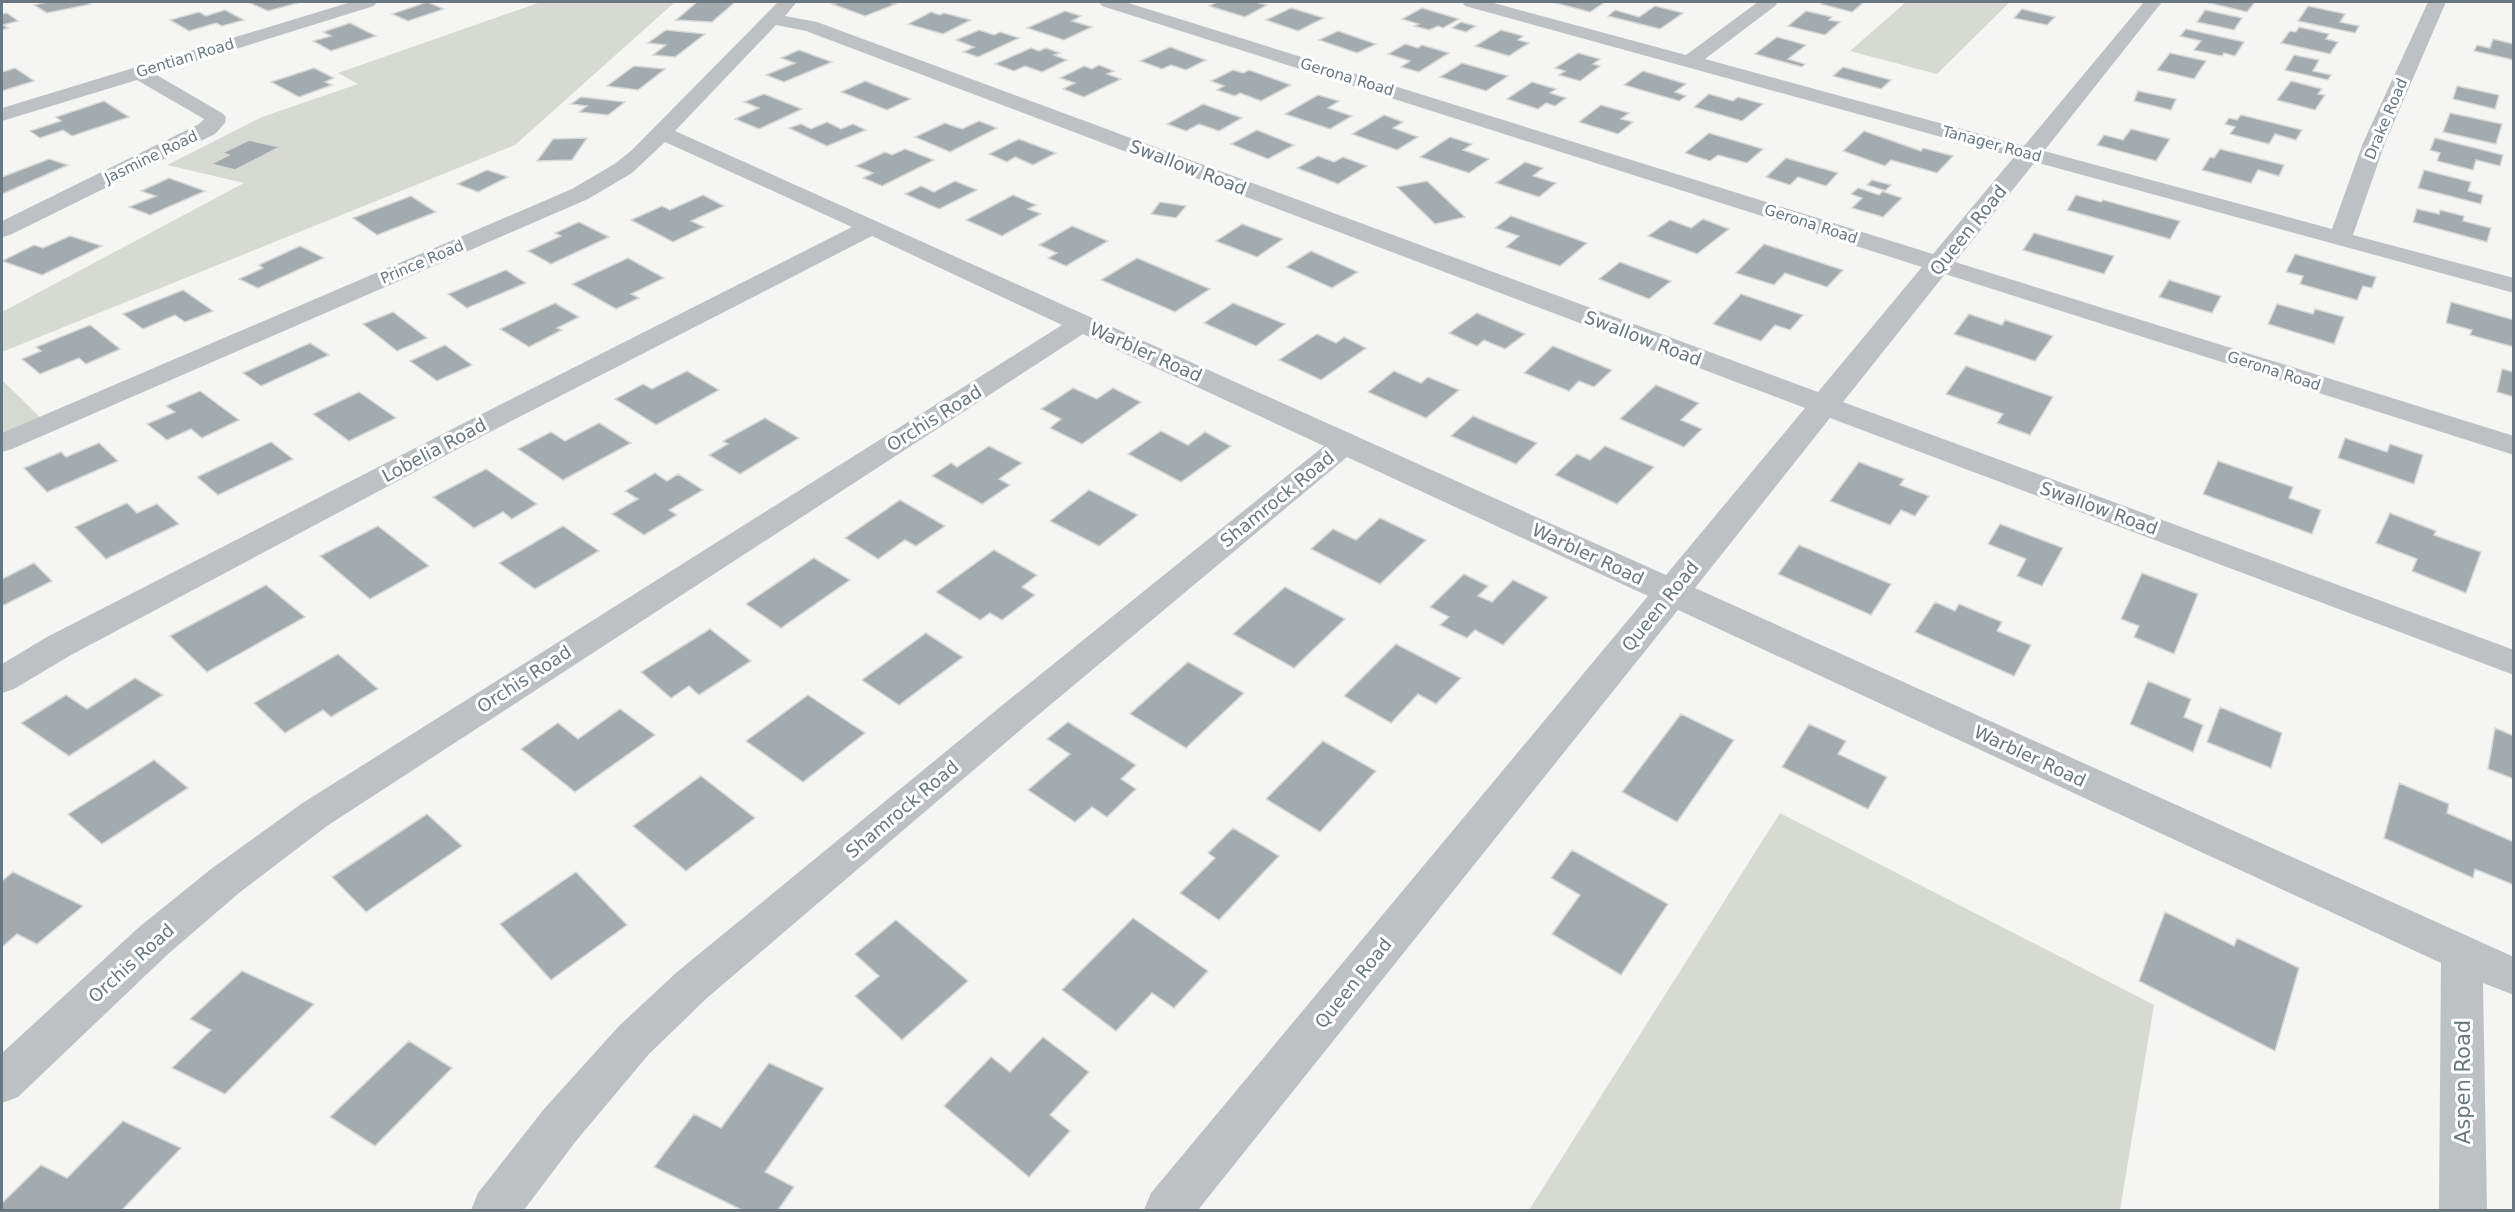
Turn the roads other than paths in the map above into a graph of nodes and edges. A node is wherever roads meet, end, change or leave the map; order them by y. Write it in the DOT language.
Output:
graph roads {
  1 [pos="368,2"];
  2 [pos="1108,2"];
  3 [pos="1471,2"];
  4 [pos="1769,2"];
  5 [pos="2153,2"];
  6 [pos="2437,2"];
  7 [pos="780,10"];
  8 [pos="1690,61"];
  9 [pos="139,73"];
  10 [pos="2,115"];
  11 [pos="662,134"];
  12 [pos="2030,154"];
  13 [pos="872,227"];
  14 [pos="2,230"];
  15 [pos="2340,239"];
  16 [pos="1940,265"];
  17 [pos="2514,286"];
  18 [pos="1083,323"];
  19 [pos="1824,406"];
  20 [pos="2,443"];
  21 [pos="1346,443"];
  22 [pos="2514,446"];
  23 [pos="1671,592"];
  24 [pos="2514,663"];
  25 [pos="2,680"];
  26 [pos="2462,954"];
  27 [pos="2514,977"];
  28 [pos="2,1082"];
  29 [pos="495,1210"];
  30 [pos="1168,1210"];
  31 [pos="2463,1210"];
  1 -- 9 [label="street, Gentian Road"];
  2 -- 16 [label="street, Gerona Road"];
  3 -- 8 [label="street, Tanager Road"];
  4 -- 8 [label="street"];
  5 -- 12 [label="street, Queen Road"];
  6 -- 15 [label="street, Drake Road"];
  7 -- 11 [label="street, Prince Road"];
  7 -- 19 [label="street, Swallow Road"];
  8 -- 12 [label="street, Tanager Road"];
  9 -- 10 [label="street, Gentian Road"];
  9 -- 14 [label="street, Jasmine Road"];
  11 -- 13 [label="street, Warbler Road"];
  11 -- 20 [label="street, Prince Road"];
  12 -- 15 [label="street, Tanager Road"];
  12 -- 16 [label="street, Queen Road"];
  13 -- 18 [label="street, Warbler Road"];
  13 -- 25 [label="street, Lobelia Road"];
  15 -- 17 [label="street, Tanager Road"];
  16 -- 19 [label="street, Queen Road"];
  16 -- 22 [label="street, Gerona Road"];
  18 -- 21 [label="street, Warbler Road"];
  18 -- 28 [label="street, Orchis Road"];
  19 -- 23 [label="street, Queen Road"];
  19 -- 24 [label="street, Swallow Road"];
  21 -- 23 [label="street, Warbler Road"];
  21 -- 29 [label="street, Shamrock Road"];
  23 -- 26 [label="street, Warbler Road"];
  23 -- 30 [label="street, Queen Road"];
  26 -- 27 [label="street, Warbler Road"];
  26 -- 31 [label="street, Aspen Road"];
}
